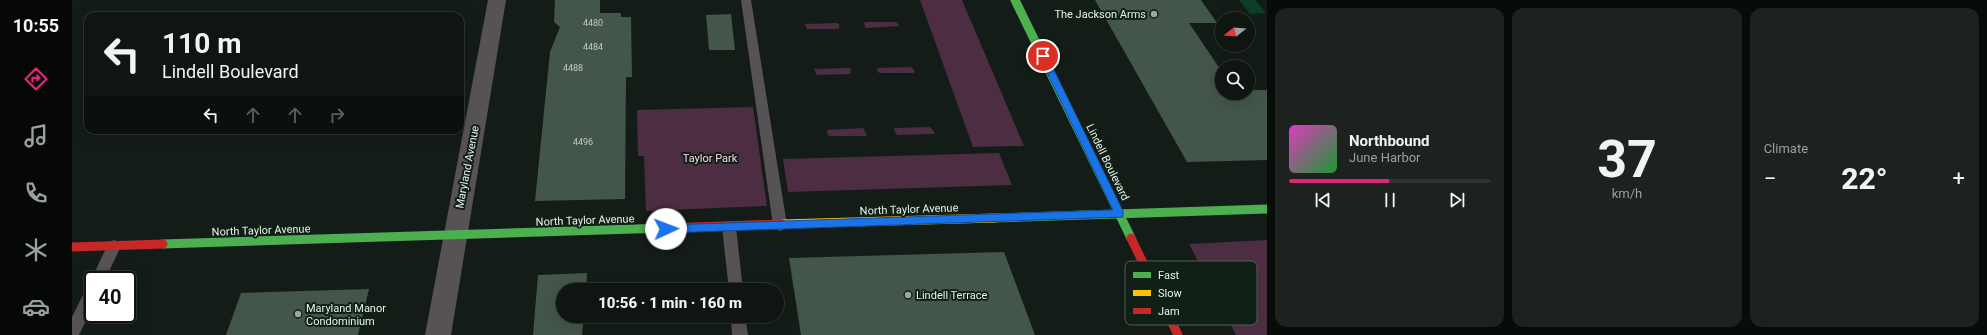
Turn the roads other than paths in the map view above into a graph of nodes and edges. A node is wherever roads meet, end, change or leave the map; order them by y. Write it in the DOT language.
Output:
graph roads {
  1 [pos="497,0"];
  2 [pos="746,0"];
  3 [pos="1015,0"];
  4 [pos="1267,209"];
  5 [pos="1120,214"];
  6 [pos="780,225"];
  7 [pos="729,227"];
  8 [pos="454,236"];
  9 [pos="114,246"];
  10 [pos="72,247"];
  11 [pos="1143,261"];
  12 [pos="102,271"];
  13 [pos="735,283"];
  14 [pos="84,308"];
  15 [pos="739,323"];
  16 [pos="1173,325"];
  17 [pos="72,333"];
  18 [pos="438,335"];
  19 [pos="740,335"];
  20 [pos="1178,335"];
  1 -- 8 [label="street, Maryland Avenue"];
  2 -- 6 [label="lane"];
  3 -- 5 [label="street, Lindell Boulevard"];
  4 -- 5 [label="street, North Taylor Avenue"];
  5 -- 6 [label="street, North Taylor Avenue"];
  5 -- 11 [label="street, Lindell Boulevard"];
  6 -- 7 [label="street, North Taylor Avenue"];
  7 -- 8 [label="street, North Taylor Avenue"];
  7 -- 13 [label="lane"];
  8 -- 9 [label="street, North Taylor Avenue"];
  8 -- 18 [label="street, Maryland Avenue"];
  9 -- 10 [label="street, North Taylor Avenue"];
  9 -- 12 [label="lane"];
  14 -- 17 [label="lane"];
  15 -- 19 [label="lane"];
  16 -- 20 [label="street, Lindell Boulevard"];
}
